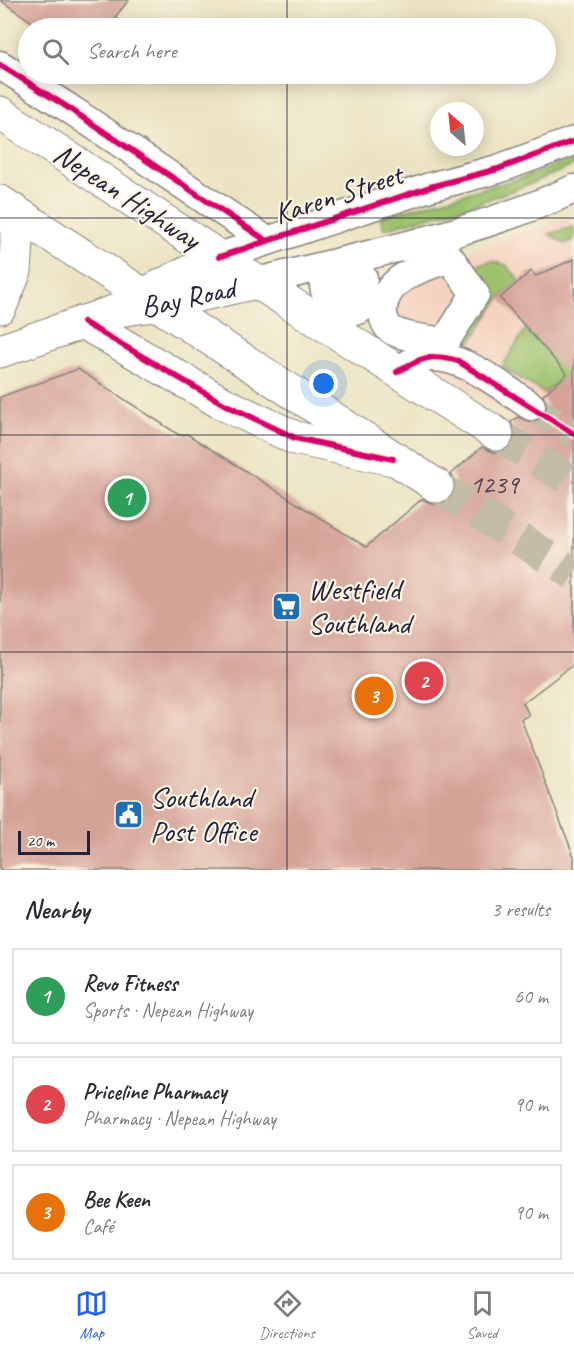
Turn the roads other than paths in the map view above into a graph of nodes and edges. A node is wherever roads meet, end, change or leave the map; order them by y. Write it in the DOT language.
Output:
graph roads {
  1 [pos="0,65"];
  2 [pos="18,76"];
  3 [pos="30,84"];
  4 [pos="0,113"];
  5 [pos="574,141"];
  6 [pos="574,189"];
  7 [pos="8,207"];
  8 [pos="267,241"];
  9 [pos="401,246"];
  10 [pos="219,257"];
  11 [pos="257,282"];
  12 [pos="140,303"];
  13 [pos="0,307"];
  14 [pos="83,322"];
  15 [pos="0,351"];
  16 [pos="368,352"];
  17 [pos="397,372"];
  18 [pos="531,406"];
  19 [pos="497,434"];
  20 [pos="393,459"];
  21 [pos="436,486"];
  1 -- 2 [label="street"];
  3 -- 8 [label="street"];
  4 -- 10 [label="main road, Nepean Highway"];
  5 -- 8 [label="street, Karen Street"];
  6 -- 9 [label="street, Karen Street"];
  7 -- 12 [label="main road"];
  7 -- 13 [label="main road"];
  8 -- 10 [label="street, Karen Street"];
  9 -- 11 [label="street, Karen Street"];
  9 -- 16 [label="street"];
  10 -- 11 [label="main road, Nepean Highway"];
  10 -- 12 [label="main road, Karen Street"];
  11 -- 12 [label="main road, Bay Road"];
  11 -- 16 [label="main road, Nepean Highway"];
  12 -- 14 [label="main road, Bay Road"];
  12 -- 20 [label="main road"];
  14 -- 15 [label="main road, Bay Road"];
  14 -- 20 [label="main road"];
  16 -- 17 [label="main road, Nepean Highway"];
  17 -- 18 [label="street"];
  17 -- 19 [label="main road, Nepean Highway"];
  20 -- 21 [label="main road"];
}
